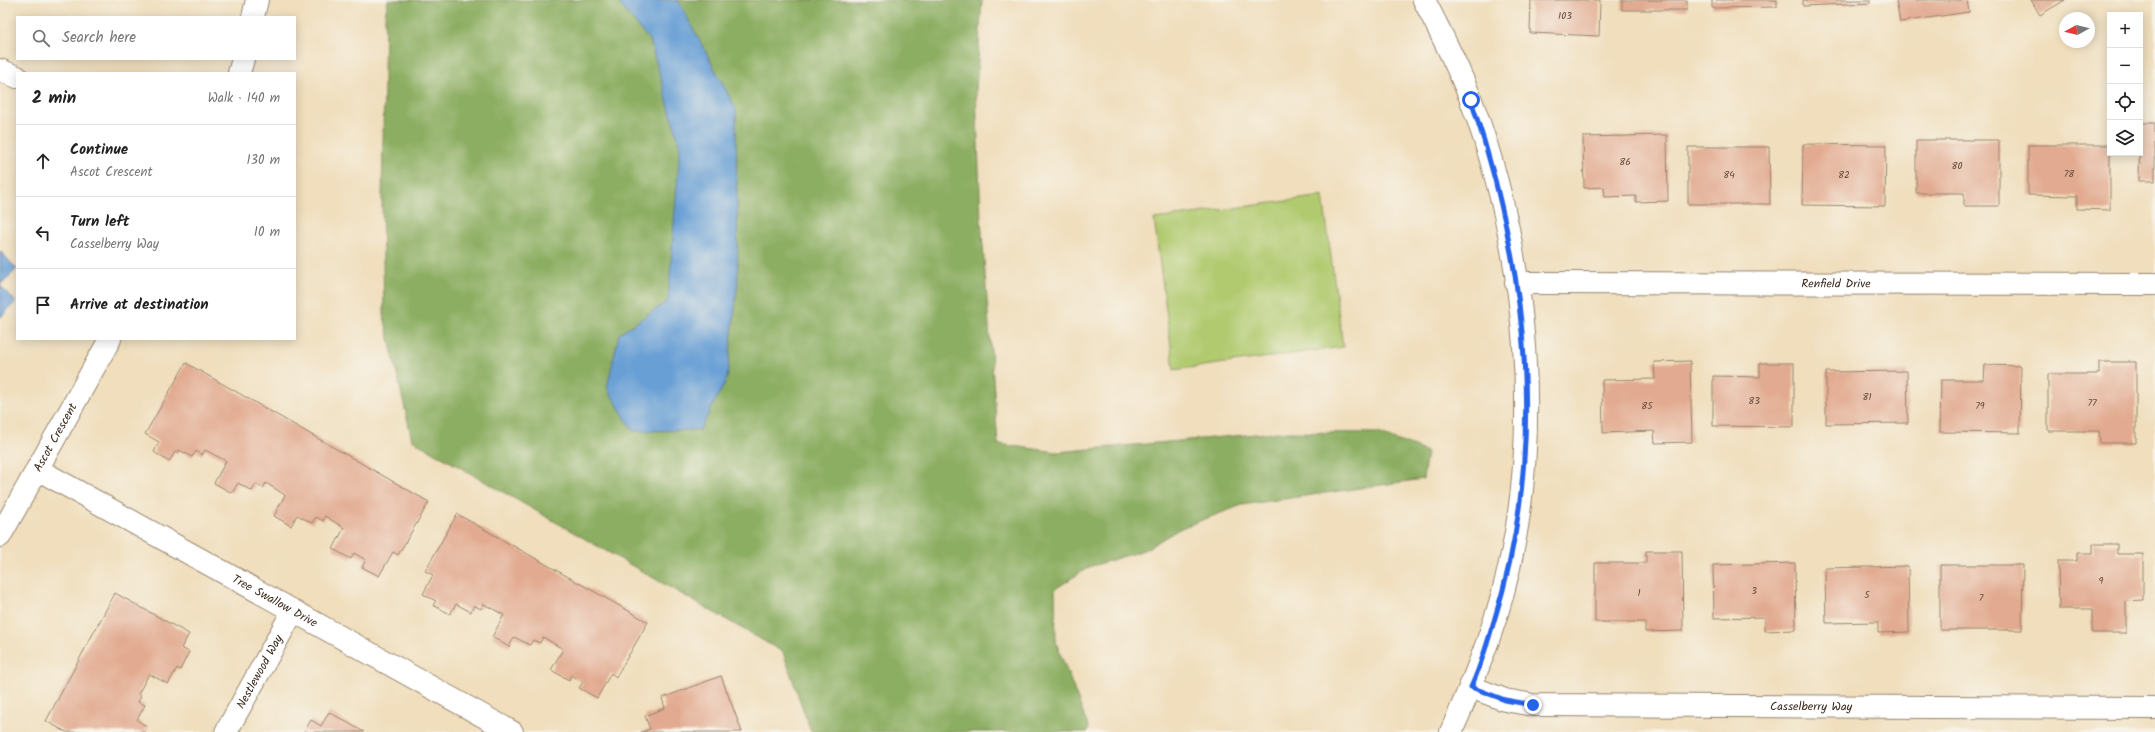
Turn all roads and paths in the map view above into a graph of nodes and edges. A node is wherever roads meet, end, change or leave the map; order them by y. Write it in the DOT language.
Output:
graph roads {
  1 [pos="257,0"];
  2 [pos="1424,0"];
  3 [pos="253,16"];
  4 [pos="243,60"];
  5 [pos="0,70"];
  6 [pos="240,72"];
  7 [pos="16,77"];
  8 [pos="1516,283"];
  9 [pos="2155,284"];
  10 [pos="109,340"];
  11 [pos="37,469"];
  12 [pos="0,536"];
  13 [pos="294,611"];
  14 [pos="1471,687"];
  15 [pos="2155,708"];
  16 [pos="226,732"];
  17 [pos="512,732"];
  18 [pos="1452,732"];
  1 -- 3 [label="street"];
  2 -- 8 [label="street"];
  4 -- 6 [label="street"];
  5 -- 7 [label="street"];
  8 -- 9 [label="street, Renfield Drive"];
  8 -- 14 [label="street"];
  10 -- 11 [label="street, Ascot Crescent"];
  11 -- 12 [label="street, Ascot Crescent"];
  11 -- 13 [label="street, Tree Swallow Drive"];
  13 -- 16 [label="street, Nestlewood Way"];
  13 -- 17 [label="street, Tree Swallow Drive"];
  14 -- 15 [label="street, Casselberry Way"];
  14 -- 18 [label="street"];
}
